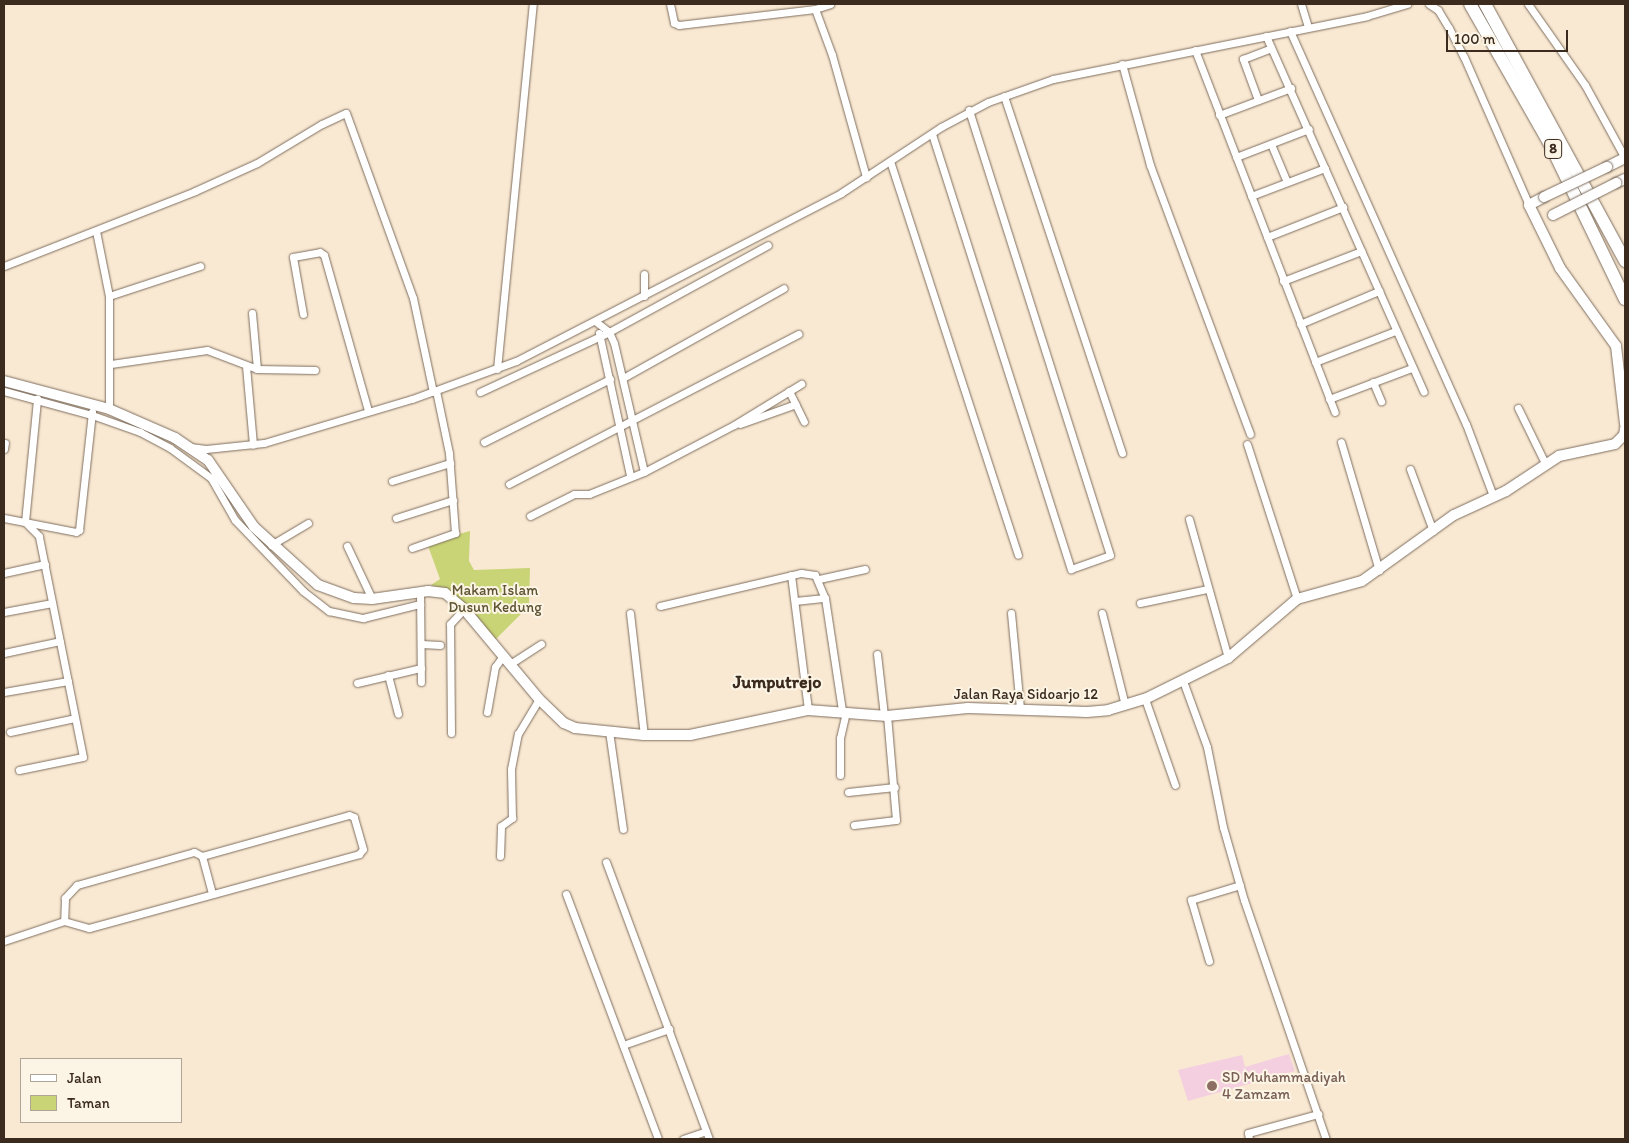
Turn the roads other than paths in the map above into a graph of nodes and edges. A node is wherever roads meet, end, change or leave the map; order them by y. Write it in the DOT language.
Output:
graph roads {
  1 [pos="533,4"];
  2 [pos="670,4"];
  3 [pos="830,4"];
  4 [pos="1300,4"];
  5 [pos="1407,4"];
  6 [pos="1429,4"];
  7 [pos="1470,4"];
  8 [pos="1485,4"];
  9 [pos="1528,4"];
  10 [pos="814,9"];
  11 [pos="1308,27"];
  12 [pos="1290,32"];
  13 [pos="1266,36"];
  14 [pos="1271,48"];
  15 [pos="1195,50"];
  16 [pos="1122,64"];
  17 [pos="1291,88"];
  18 [pos="1004,96"];
  19 [pos="1258,100"];
  20 [pos="969,110"];
  21 [pos="1219,115"];
  22 [pos="1309,129"];
  23 [pos="932,134"];
  24 [pos="1271,144"];
  25 [pos="1236,157"];
  26 [pos="1625,158"];
  27 [pos="890,161"];
  28 [pos="1325,168"];
  29 [pos="866,178"];
  30 [pos="1620,181"];
  31 [pos="1287,182"];
  32 [pos="1251,196"];
  33 [pos="1529,205"];
  34 [pos="1343,208"];
  35 [pos="1539,224"];
  36 [pos="96,231"];
  37 [pos="1266,237"];
  38 [pos="768,245"];
  39 [pos="1361,251"];
  40 [pos="1625,261"];
  41 [pos="4,266"];
  42 [pos="200,266"];
  43 [pos="644,274"];
  44 [pos="1284,281"];
  45 [pos="784,288"];
  46 [pos="1378,291"];
  47 [pos="109,296"];
  48 [pos="644,296"];
  49 [pos="1625,300"];
  50 [pos="252,313"];
  51 [pos="303,314"];
  52 [pos="595,321"];
  53 [pos="1300,324"];
  54 [pos="600,328"];
  55 [pos="1395,331"];
  56 [pos="609,332"];
  57 [pos="798,334"];
  58 [pos="598,338"];
  59 [pos="1315,362"];
  60 [pos="111,364"];
  61 [pos="246,366"];
  62 [pos="1412,368"];
  63 [pos="257,369"];
  64 [pos="497,369"];
  65 [pos="315,370"];
  66 [pos="623,378"];
  67 [pos="610,379"];
  68 [pos="4,381"];
  69 [pos="1373,382"];
  70 [pos="801,384"];
  71 [pos="4,391"];
  72 [pos="434,391"];
  73 [pos="789,391"];
  74 [pos="480,392"];
  75 [pos="1424,392"];
  76 [pos="36,399"];
  77 [pos="1329,399"];
  78 [pos="1381,401"];
  79 [pos="796,404"];
  80 [pos="1518,408"];
  81 [pos="109,409"];
  82 [pos="92,410"];
  83 [pos="368,411"];
  84 [pos="1335,412"];
  85 [pos="631,422"];
  86 [pos="804,422"];
  87 [pos="1625,424"];
  88 [pos="734,425"];
  89 [pos="619,427"];
  90 [pos="1625,429"];
  91 [pos="1250,434"];
  92 [pos="484,442"];
  93 [pos="1341,442"];
  94 [pos="1247,444"];
  95 [pos="253,445"];
  96 [pos="190,447"];
  97 [pos="1122,453"];
  98 [pos="1545,463"];
  99 [pos="450,464"];
  100 [pos="1410,469"];
  101 [pos="644,472"];
  102 [pos="630,475"];
  103 [pos="392,481"];
  104 [pos="509,484"];
  105 [pos="1493,496"];
  106 [pos="227,497"];
  107 [pos="453,500"];
  108 [pos="530,516"];
  109 [pos="4,518"];
  110 [pos="396,518"];
  111 [pos="1189,518"];
  112 [pos="26,522"];
  113 [pos="308,523"];
  114 [pos="1433,531"];
  115 [pos="271,545"];
  116 [pos="347,546"];
  117 [pos="412,548"];
  118 [pos="1018,555"];
  119 [pos="45,564"];
  120 [pos="865,568"];
  121 [pos="1379,570"];
  122 [pos="4,572"];
  123 [pos="791,575"];
  124 [pos="819,579"];
  125 [pos="1207,589"];
  126 [pos="825,598"];
  127 [pos="372,599"];
  128 [pos="420,599"];
  129 [pos="1297,599"];
  130 [pos="795,601"];
  131 [pos="52,603"];
  132 [pos="1140,603"];
  133 [pos="660,606"];
  134 [pos="4,612"];
  135 [pos="460,612"];
  136 [pos="1102,612"];
  137 [pos="630,613"];
  138 [pos="1010,613"];
  139 [pos="60,642"];
  140 [pos="421,644"];
  141 [pos="440,644"];
  142 [pos="541,644"];
  143 [pos="4,653"];
  144 [pos="877,654"];
  145 [pos="1228,658"];
  146 [pos="499,659"];
  147 [pos="510,664"];
  148 [pos="421,668"];
  149 [pos="388,676"];
  150 [pos="68,681"];
  151 [pos="421,682"];
  152 [pos="357,683"];
  153 [pos="1184,683"];
  154 [pos="4,692"];
  155 [pos="1145,699"];
  156 [pos="536,702"];
  157 [pos="1125,704"];
  158 [pos="1020,709"];
  159 [pos="808,710"];
  160 [pos="487,712"];
  161 [pos="398,714"];
  162 [pos="844,715"];
  163 [pos="887,717"];
  164 [pos="75,718"];
  165 [pos="10,732"];
  166 [pos="451,733"];
  167 [pos="644,735"];
  168 [pos="610,736"];
  169 [pos="19,770"];
  170 [pos="840,775"];
  171 [pos="1175,785"];
  172 [pos="895,788"];
  173 [pos="848,792"];
  174 [pos="854,824"];
  175 [pos="623,829"];
  176 [pos="202,856"];
  177 [pos="500,856"];
  178 [pos="606,862"];
  179 [pos="1240,885"];
  180 [pos="212,894"];
  181 [pos="566,894"];
  182 [pos="64,922"];
  183 [pos="4,941"];
  184 [pos="1209,961"];
  185 [pos="669,1029"];
  186 [pos="623,1045"];
  187 [pos="1318,1114"];
  188 [pos="706,1131"];
  189 [pos="658,1139"];
  190 [pos="683,1139"];
  191 [pos="709,1139"];
  192 [pos="1249,1139"];
  193 [pos="1326,1139"];
  1 -- 64 [label="street"];
  2 -- 10 [label="street"];
  3 -- 10 [label="street"];
  4 -- 11 [label="street"];
  5 -- 11 [label="street"];
  6 -- 33 [label="street"];
  7 -- 49 [label="highway, 8"];
  8 -- 40 [label="highway, 8"];
  9 -- 26 [label="street"];
  10 -- 29 [label="street"];
  11 -- 12 [label="street"];
  12 -- 13 [label="street"];
  12 -- 105 [label="street"];
  13 -- 14 [label="street"];
  13 -- 15 [label="street"];
  14 -- 17 [label="street"];
  14 -- 19 [label="street"];
  15 -- 16 [label="street"];
  15 -- 21 [label="street"];
  16 -- 18 [label="street"];
  16 -- 91 [label="street"];
  17 -- 19 [label="street"];
  17 -- 22 [label="street"];
  18 -- 20 [label="street"];
  18 -- 97 [label="street"];
  19 -- 21 [label="street"];
  20 -- 23 [label="street"];
  20 -- 23 [label="street"];
  21 -- 25 [label="street"];
  22 -- 24 [label="street"];
  22 -- 28 [label="street"];
  23 -- 27 [label="street"];
  24 -- 25 [label="street"];
  24 -- 31 [label="street"];
  25 -- 32 [label="street"];
  26 -- 33 [label="main road, bridge"];
  27 -- 29 [label="street"];
  27 -- 118 [label="street"];
  28 -- 31 [label="street"];
  28 -- 34 [label="street"];
  29 -- 48 [label="street"];
  30 -- 35 [label="main road, bridge"];
  31 -- 32 [label="street"];
  32 -- 37 [label="street"];
  33 -- 35 [label="main road"];
  34 -- 37 [label="street"];
  34 -- 39 [label="street"];
  35 -- 87 [label="main road"];
  36 -- 41 [label="street"];
  36 -- 47 [label="street"];
  36 -- 72 [label="street"];
  37 -- 44 [label="street"];
  38 -- 56 [label="street"];
  39 -- 44 [label="street"];
  39 -- 46 [label="street"];
  42 -- 47 [label="street"];
  43 -- 48 [label="street"];
  44 -- 53 [label="street"];
  45 -- 66 [label="street"];
  46 -- 53 [label="street"];
  46 -- 55 [label="street"];
  47 -- 60 [label="street"];
  48 -- 52 [label="street"];
  50 -- 63 [label="street"];
  51 -- 83 [label="street"];
  52 -- 54 [label="street"];
  52 -- 64 [label="street"];
  53 -- 59 [label="street"];
  54 -- 56 [label="street"];
  54 -- 58 [label="street"];
  55 -- 59 [label="street"];
  55 -- 62 [label="street"];
  56 -- 58 [label="street"];
  56 -- 66 [label="street"];
  57 -- 85 [label="street"];
  58 -- 67 [label="street"];
  58 -- 74 [label="street"];
  59 -- 77 [label="street"];
  60 -- 61 [label="street"];
  60 -- 81 [label="street"];
  61 -- 63 [label="street"];
  61 -- 95 [label="street"];
  62 -- 69 [label="street"];
  62 -- 75 [label="street"];
  63 -- 65 [label="street"];
  64 -- 72 [label="street"];
  66 -- 85 [label="street"];
  67 -- 89 [label="street"];
  67 -- 92 [label="street"];
  68 -- 82 [label="main road, Jalan Raya Sidoarjo 12"];
  69 -- 77 [label="street"];
  69 -- 78 [label="street"];
  70 -- 73 [label="street"];
  71 -- 76 [label="street"];
  72 -- 83 [label="street"];
  72 -- 99 [label="street"];
  73 -- 79 [label="street"];
  73 -- 88 [label="street"];
  76 -- 82 [label="street"];
  76 -- 112 [label="street"];
  77 -- 84 [label="street"];
  79 -- 86 [label="street"];
  79 -- 88 [label="street"];
  80 -- 98 [label="street"];
  81 -- 82 [label="main road, Jalan Raya Sidoarjo 12"];
  81 -- 96 [label="main road, Jalan Raya Sidoarjo 12"];
  82 -- 106 [label="street"];
  82 -- 112 [label="street"];
  83 -- 95 [label="street"];
  85 -- 89 [label="street"];
  85 -- 101 [label="street"];
  88 -- 101 [label="street"];
  89 -- 102 [label="street"];
  89 -- 104 [label="street"];
  90 -- 98 [label="main road, Jalan Raya Sidoarjo 12"];
  93 -- 121 [label="street"];
  94 -- 129 [label="street"];
  95 -- 96 [label="street"];
  96 -- 106 [label="main road, Jalan Raya Sidoarjo 12"];
  98 -- 105 [label="main road, Jalan Raya Sidoarjo 12"];
  99 -- 103 [label="street"];
  99 -- 107 [label="street"];
  100 -- 114 [label="street"];
  101 -- 102 [label="street"];
  102 -- 108 [label="street"];
  105 -- 114 [label="main road, Jalan Raya Sidoarjo 12"];
  106 -- 115 [label="main road, Jalan Raya Sidoarjo 12"];
  106 -- 128 [label="street"];
  107 -- 110 [label="street"];
  107 -- 117 [label="street"];
  109 -- 112 [label="street"];
  111 -- 125 [label="street"];
  112 -- 119 [label="street"];
  113 -- 115 [label="street"];
  114 -- 121 [label="main road, Jalan Raya Sidoarjo 12"];
  115 -- 127 [label="main road, Jalan Raya Sidoarjo 12"];
  116 -- 127 [label="street"];
  119 -- 122 [label="street"];
  119 -- 131 [label="street"];
  120 -- 124 [label="street"];
  121 -- 129 [label="main road, Jalan Raya Sidoarjo 12"];
  123 -- 124 [label="street"];
  123 -- 130 [label="street"];
  123 -- 133 [label="street"];
  124 -- 126 [label="street"];
  125 -- 132 [label="street"];
  125 -- 145 [label="street"];
  126 -- 130 [label="street"];
  126 -- 162 [label="street"];
  127 -- 128 [label="main road, Jalan Raya Sidoarjo 12"];
  128 -- 135 [label="main road, Jalan Raya Sidoarjo 12"];
  128 -- 140 [label="street"];
  129 -- 145 [label="main road, Jalan Raya Sidoarjo 12"];
  130 -- 159 [label="street"];
  131 -- 134 [label="street"];
  131 -- 139 [label="street"];
  135 -- 146 [label="main road, Jalan Raya Sidoarjo 12"];
  135 -- 166 [label="street"];
  136 -- 157 [label="street"];
  137 -- 167 [label="street"];
  138 -- 158 [label="street"];
  139 -- 143 [label="street"];
  139 -- 150 [label="street"];
  140 -- 141 [label="street"];
  140 -- 148 [label="street"];
  142 -- 147 [label="street"];
  144 -- 163 [label="street"];
  145 -- 153 [label="main road, Jalan Raya Sidoarjo 12"];
  146 -- 147 [label="main road, Jalan Raya Sidoarjo 12"];
  146 -- 160 [label="street"];
  147 -- 156 [label="main road, Jalan Raya Sidoarjo 12"];
  148 -- 149 [label="street"];
  148 -- 151 [label="street"];
  149 -- 152 [label="street"];
  149 -- 161 [label="street"];
  150 -- 154 [label="street"];
  150 -- 164 [label="street"];
  153 -- 155 [label="main road, Jalan Raya Sidoarjo 12"];
  153 -- 179 [label="street"];
  155 -- 157 [label="main road, Jalan Raya Sidoarjo 12"];
  155 -- 171 [label="street"];
  156 -- 168 [label="main road, Jalan Raya Sidoarjo 12"];
  156 -- 177 [label="street"];
  157 -- 158 [label="main road, Jalan Raya Sidoarjo 12"];
  158 -- 163 [label="main road, Jalan Raya Sidoarjo 12"];
  159 -- 162 [label="main road, Jalan Raya Sidoarjo 12"];
  159 -- 167 [label="main road, Jalan Raya Sidoarjo 12"];
  162 -- 163 [label="main road, Jalan Raya Sidoarjo 12"];
  162 -- 170 [label="street"];
  163 -- 172 [label="street"];
  164 -- 165 [label="street"];
  164 -- 169 [label="street"];
  167 -- 168 [label="main road, Jalan Raya Sidoarjo 12"];
  168 -- 175 [label="street"];
  172 -- 173 [label="street"];
  172 -- 174 [label="street"];
  176 -- 180 [label="street"];
  176 -- 180 [label="street"];
  176 -- 182 [label="street"];
  178 -- 185 [label="street"];
  179 -- 184 [label="street"];
  179 -- 187 [label="street"];
  180 -- 182 [label="street"];
  181 -- 186 [label="street"];
  182 -- 183 [label="street"];
  185 -- 186 [label="street"];
  185 -- 188 [label="street"];
  186 -- 189 [label="street"];
  187 -- 192 [label="street"];
  187 -- 193 [label="street"];
  188 -- 190 [label="street"];
  188 -- 191 [label="street"];
}
